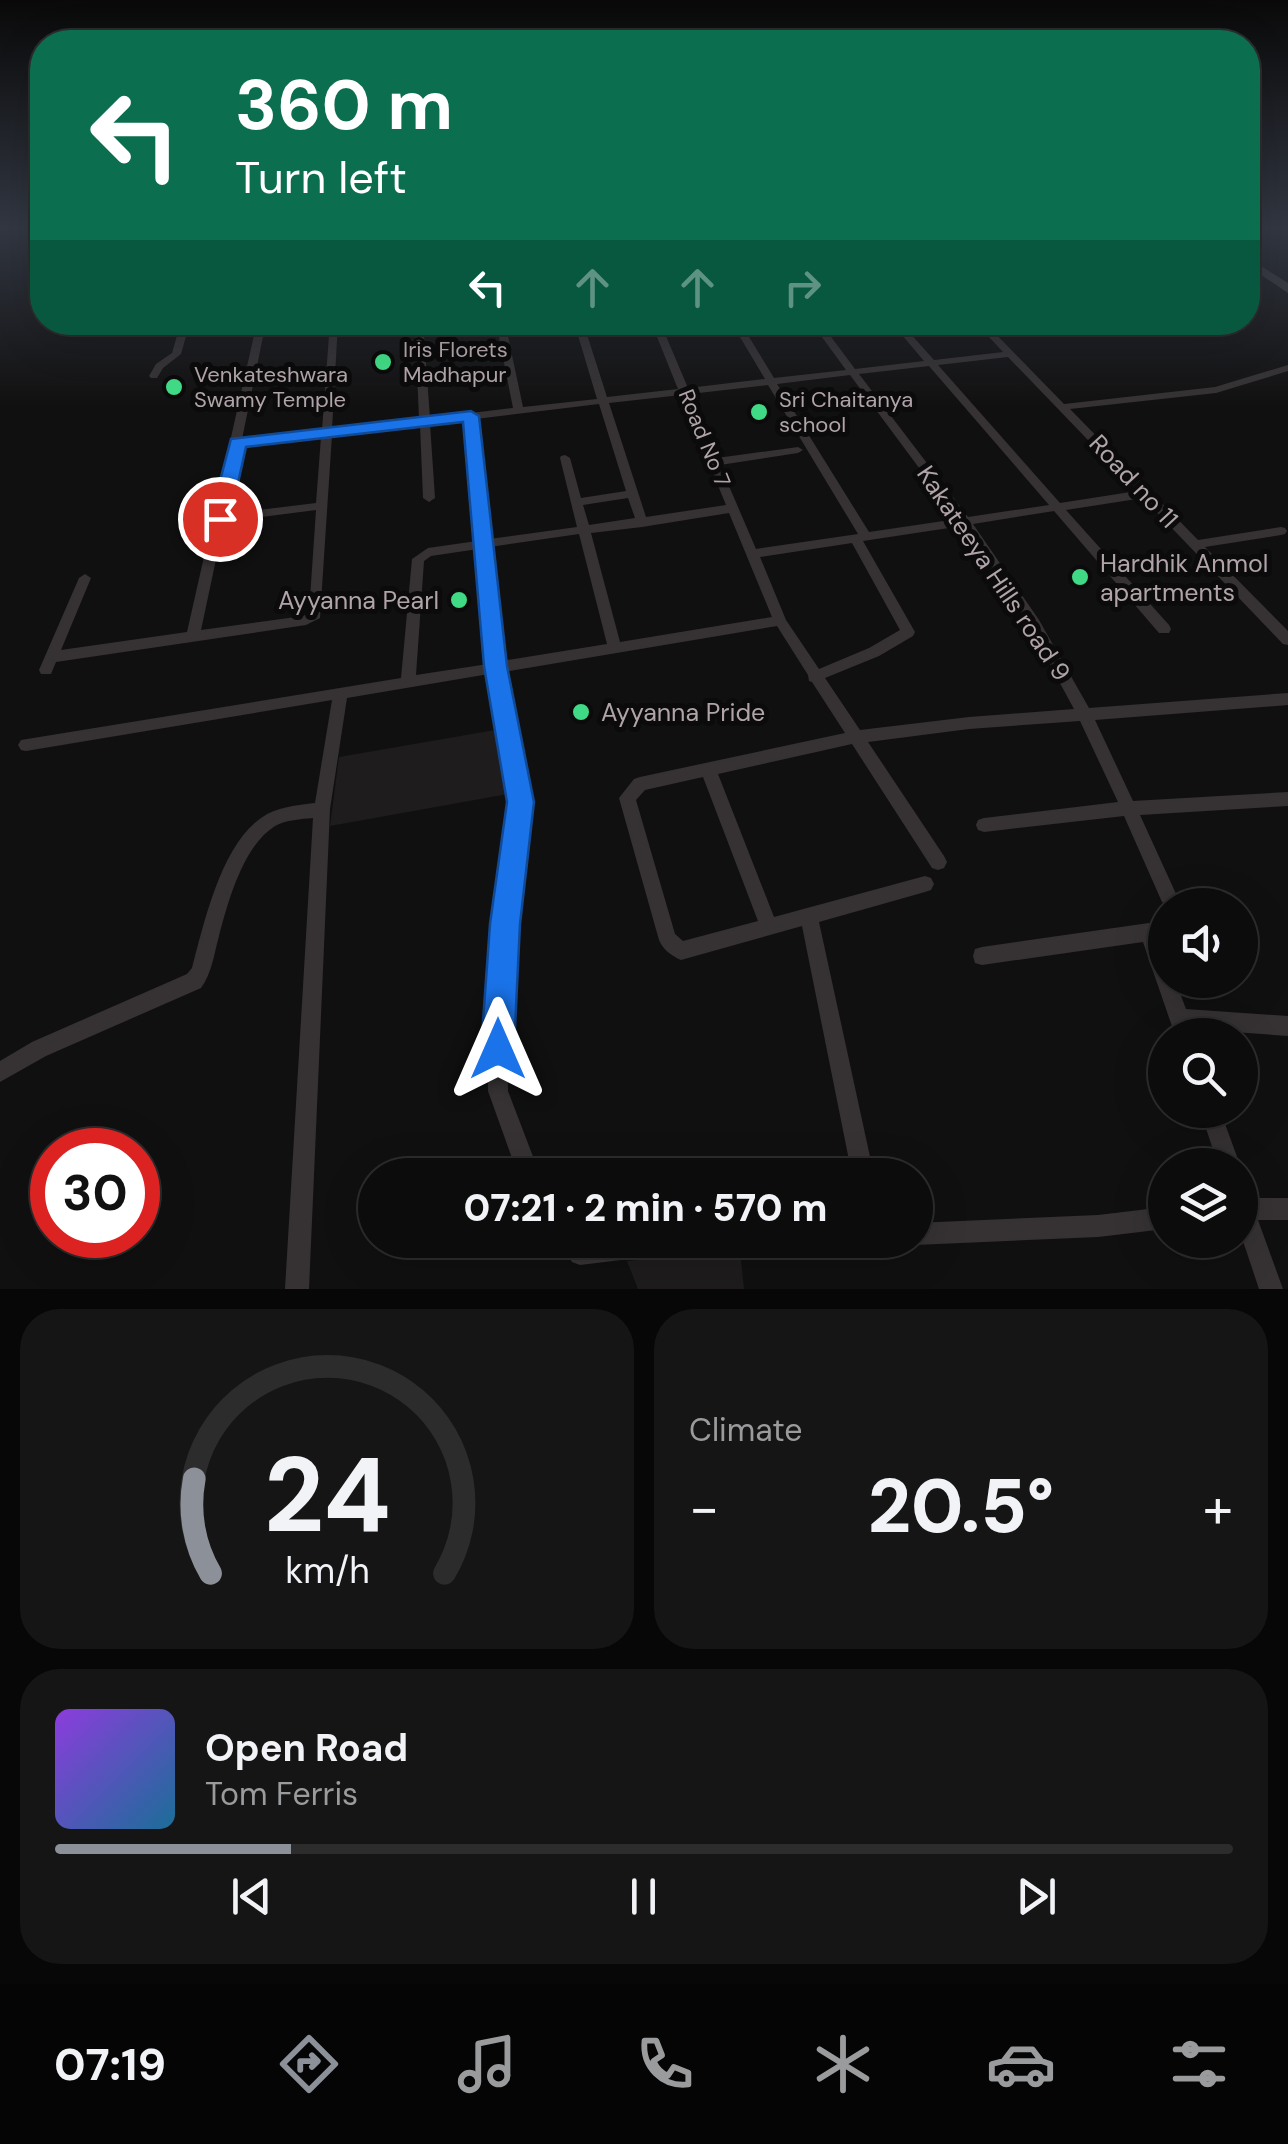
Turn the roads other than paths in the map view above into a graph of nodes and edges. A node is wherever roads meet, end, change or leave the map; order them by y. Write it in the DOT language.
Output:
graph roads {
  1 [pos="182,335"];
  2 [pos="259,335"];
  3 [pos="333,335"];
  4 [pos="419,335"];
  5 [pos="503,335"];
  6 [pos="582,335"];
  7 [pos="661,335"];
  8 [pos="743,335"];
  9 [pos="825,335"];
  10 [pos="906,335"];
  11 [pos="991,335"];
  12 [pos="1011,354"];
  13 [pos="929,364"];
  14 [pos="1288,368"];
  15 [pos="851,372"];
  16 [pos="154,376"];
  17 [pos="772,382"];
  18 [pos="686,391"];
  19 [pos="604,401"];
  20 [pos="1064,408"];
  21 [pos="519,410"];
  22 [pos="471,416"];
  23 [pos="422,422"];
  24 [pos="326,432"];
  25 [pos="238,443"];
  26 [pos="798,450"];
  27 [pos="565,458"];
  28 [pos="715,462"];
  29 [pos="632,494"];
  30 [pos="1143,494"];
  31 [pos="429,498"];
  32 [pos="578,502"];
  33 [pos="322,506"];
  34 [pos="734,508"];
  35 [pos="1056,508"];
  36 [pos="220,519"];
  37 [pos="642,523"];
  38 [pos="966,523"];
  39 [pos="586,531"];
  40 [pos="1282,531"];
  41 [pos="861,539"];
  42 [pos="485,544"];
  43 [pos="1195,545"];
  44 [pos="754,554"];
  45 [pos="85,578"];
  46 [pos="780,621"];
  47 [pos="1164,630"];
  48 [pos="193,636"];
  49 [pos="1288,640"];
  50 [pos="616,649"];
  51 [pos="495,666"];
  52 [pos="814,677"];
  53 [pos="408,681"];
  54 [pos="341,692"];
  55 [pos="1288,698"];
  56 [pos="1086,714"];
  57 [pos="855,736"];
  58 [pos="26,745"];
  59 [pos="708,769"];
  60 [pos="1288,798"];
  61 [pos="1132,808"];
  62 [pos="322,809"];
  63 [pos="984,825"];
  64 [pos="938,862"];
  65 [pos="925,884"];
  66 [pos="1165,888"];
  67 [pos="811,925"];
  68 [pos="769,926"];
  69 [pos="1148,932"];
  70 [pos="982,956"];
  71 [pos="1258,1026"];
  72 [pos="1288,1026"];
  73 [pos="0,1072"];
  74 [pos="523,1158"];
  75 [pos="859,1158"];
  76 [pos="1258,1207"];
  77 [pos="1288,1209"];
  78 [pos="1148,1220"];
  79 [pos="933,1233"];
  80 [pos="1258,1255"];
  81 [pos="298,1289"];
  82 [pos="1270,1289"];
  1 -- 16 [label="street"];
  2 -- 25 [label="street"];
  3 -- 24 [label="street"];
  4 -- 23 [label="street"];
  5 -- 21 [label="street"];
  6 -- 19 [label="street"];
  7 -- 18 [label="street, Road No 7"];
  8 -- 17 [label="street"];
  9 -- 15 [label="street, Kakateeya Hills road 9"];
  10 -- 13 [label="street"];
  11 -- 12 [label="street, Road no 11"];
  12 -- 13 [label="street"];
  12 -- 20 [label="street, Road no 11"];
  13 -- 15 [label="street"];
  13 -- 35 [label="street"];
  14 -- 20 [label="street"];
  15 -- 17 [label="street"];
  15 -- 38 [label="street, Kakateeya Hills road 9"];
  17 -- 18 [label="street"];
  17 -- 41 [label="street"];
  18 -- 19 [label="street"];
  18 -- 28 [label="street, Road No 7"];
  19 -- 21 [label="street"];
  19 -- 29 [label="street"];
  20 -- 30 [label="street, Road no 11"];
  21 -- 22 [label="street"];
  22 -- 23 [label="street"];
  22 -- 42 [label="street"];
  23 -- 24 [label="street"];
  23 -- 31 [label="street"];
  24 -- 25 [label="street"];
  24 -- 33 [label="street"];
  25 -- 36 [label="street"];
  26 -- 28 [label="street"];
  27 -- 32 [label="street"];
  28 -- 34 [label="street, Road No 7"];
  29 -- 32 [label="street"];
  29 -- 37 [label="street"];
  30 -- 35 [label="street"];
  30 -- 43 [label="street, Road no 11"];
  32 -- 39 [label="street"];
  33 -- 36 [label="street"];
  33 -- 48 [label="street"];
  34 -- 37 [label="street"];
  34 -- 44 [label="street, Road No 7"];
  35 -- 38 [label="street"];
  35 -- 47 [label="street"];
  36 -- 48 [label="street"];
  37 -- 39 [label="street"];
  38 -- 41 [label="street"];
  38 -- 56 [label="street, Kakateeya Hills road 9"];
  39 -- 42 [label="street"];
  39 -- 50 [label="street"];
  40 -- 43 [label="street"];
  41 -- 44 [label="street"];
  41 -- 52 [label="street"];
  42 -- 51 [label="street"];
  42 -- 53 [label="street"];
  43 -- 49 [label="street, Road no 11"];
  44 -- 46 [label="street, Road No 7"];
  45 -- 48 [label="street"];
  46 -- 50 [label="street"];
  46 -- 52 [label="street, Road No 7"];
  50 -- 51 [label="street"];
  51 -- 53 [label="street"];
  51 -- 74 [label="street"];
  52 -- 57 [label="street, Road No 7"];
  53 -- 54 [label="street"];
  54 -- 58 [label="street"];
  54 -- 62 [label="street"];
  55 -- 56 [label="street"];
  56 -- 57 [label="street"];
  56 -- 61 [label="street, Kakateeya Hills road 9"];
  57 -- 59 [label="street"];
  57 -- 64 [label="street, Road No 7"];
  59 -- 68 [label="street"];
  59 -- 68 [label="street"];
  60 -- 61 [label="street"];
  61 -- 63 [label="street"];
  61 -- 66 [label="street, Kakateeya Hills road 9"];
  62 -- 73 [label="street"];
  62 -- 81 [label="street"];
  65 -- 68 [label="street"];
  67 -- 75 [label="street"];
  69 -- 70 [label="street"];
  71 -- 72 [label="street"];
  76 -- 77 [label="street"];
  78 -- 79 [label="street"];
  80 -- 82 [label="street"];
}
